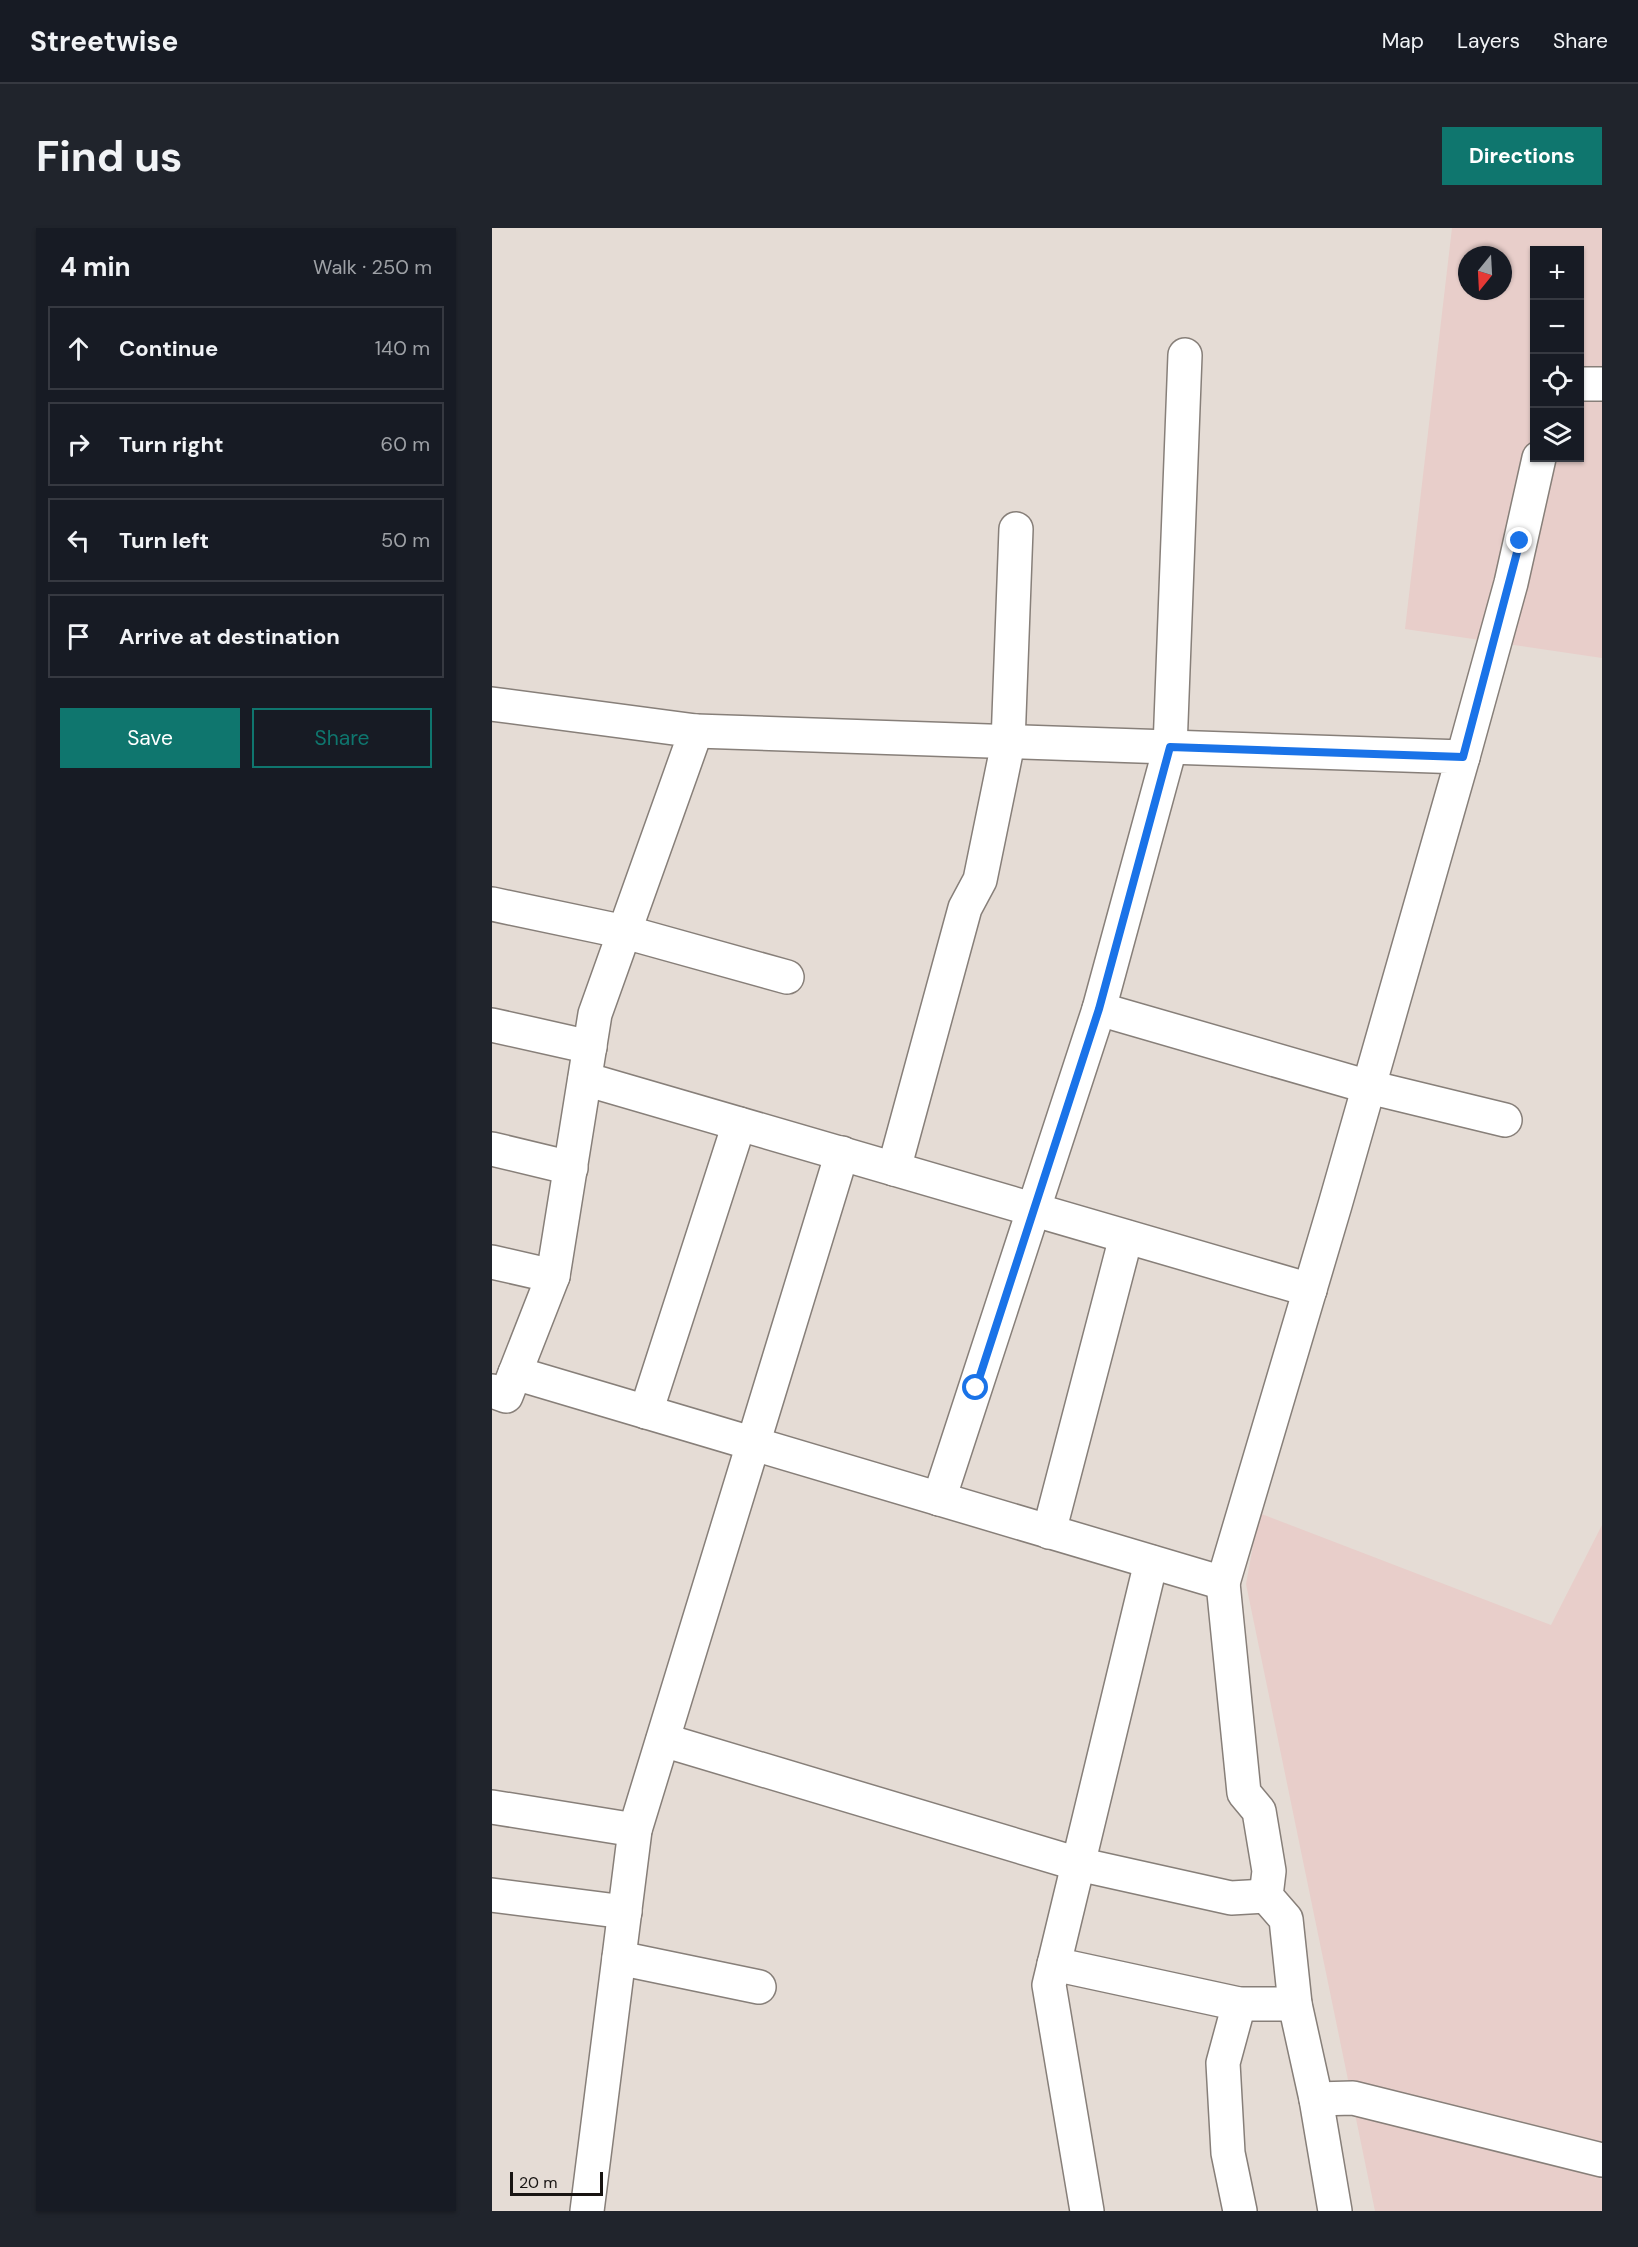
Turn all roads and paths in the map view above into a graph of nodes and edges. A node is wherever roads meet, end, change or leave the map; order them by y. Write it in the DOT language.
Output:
graph roads {
  1 [pos="1185,355"];
  2 [pos="1584,384"];
  3 [pos="1602,384"];
  4 [pos="1538,462"];
  5 [pos="1016,529"];
  6 [pos="492,704"];
  7 [pos="696,731"];
  8 [pos="1008,743"];
  9 [pos="1170,747"];
  10 [pos="1463,757"];
  11 [pos="492,904"];
  12 [pos="625,932"];
  13 [pos="787,977"];
  14 [pos="1099,1009"];
  15 [pos="492,1025"];
  16 [pos="590,1047"];
  17 [pos="585,1078"];
  18 [pos="1369,1087"];
  19 [pos="1505,1120"];
  20 [pos="739,1124"];
  21 [pos="492,1149"];
  22 [pos="842,1154"];
  23 [pos="571,1168"];
  24 [pos="894,1169"];
  25 [pos="1034,1210"];
  26 [pos="1126,1237"];
  27 [pos="492,1262"];
  28 [pos="553,1275"];
  29 [pos="1310,1290"];
  30 [pos="503,1382"];
  31 [pos="646,1412"];
  32 [pos="753,1444"];
  33 [pos="939,1499"];
  34 [pos="1049,1532"];
  35 [pos="1151,1562"];
  36 [pos="1223,1583"];
  37 [pos="663,1740"];
  38 [pos="492,1807"];
  39 [pos="635,1830"];
  40 [pos="1078,1864"];
  41 [pos="492,1894"];
  42 [pos="1266,1896"];
  43 [pos="625,1912"];
  44 [pos="619,1958"];
  45 [pos="1054,1964"];
  46 [pos="759,1987"];
  47 [pos="1239,2004"];
  48 [pos="1295,2004"];
  49 [pos="1316,2099"];
  50 [pos="1602,2160"];
  51 [pos="587,2211"];
  52 [pos="1087,2211"];
  53 [pos="1240,2211"];
  54 [pos="1335,2211"];
  1 -- 9 [label="street"];
  2 -- 3 [label="street"];
  4 -- 10 [label="street"];
  5 -- 8 [label="street"];
  6 -- 7 [label="street"];
  7 -- 8 [label="street"];
  7 -- 12 [label="street"];
  8 -- 9 [label="street"];
  8 -- 24 [label="street"];
  9 -- 10 [label="street"];
  9 -- 14 [label="street"];
  10 -- 18 [label="street"];
  11 -- 12 [label="street"];
  12 -- 13 [label="street"];
  12 -- 16 [label="street"];
  14 -- 18 [label="street"];
  14 -- 25 [label="street"];
  15 -- 16 [label="street"];
  16 -- 17 [label="street"];
  17 -- 20 [label="street"];
  17 -- 23 [label="street"];
  18 -- 19 [label="street"];
  18 -- 29 [label="street"];
  20 -- 22 [label="street"];
  20 -- 31 [label="street"];
  21 -- 23 [label="street"];
  22 -- 24 [label="street"];
  22 -- 32 [label="street"];
  23 -- 28 [label="street"];
  24 -- 25 [label="street"];
  25 -- 26 [label="street"];
  25 -- 33 [label="street"];
  26 -- 29 [label="street"];
  26 -- 34 [label="street"];
  27 -- 28 [label="street"];
  28 -- 30 [label="street"];
  29 -- 36 [label="street"];
  30 -- 31 [label="street"];
  31 -- 32 [label="street"];
  32 -- 33 [label="street"];
  32 -- 37 [label="street"];
  33 -- 34 [label="street"];
  34 -- 35 [label="street"];
  35 -- 36 [label="street"];
  35 -- 40 [label="street"];
  36 -- 42 [label="street"];
  37 -- 39 [label="street"];
  37 -- 40 [label="street"];
  38 -- 39 [label="street"];
  39 -- 43 [label="street"];
  40 -- 42 [label="street"];
  40 -- 45 [label="street"];
  41 -- 43 [label="street"];
  42 -- 48 [label="street"];
  43 -- 44 [label="street"];
  44 -- 46 [label="street"];
  44 -- 51 [label="street"];
  45 -- 47 [label="street"];
  45 -- 52 [label="street"];
  47 -- 48 [label="street"];
  47 -- 53 [label="street"];
  48 -- 49 [label="street"];
  49 -- 50 [label="street"];
  49 -- 54 [label="street"];
}
